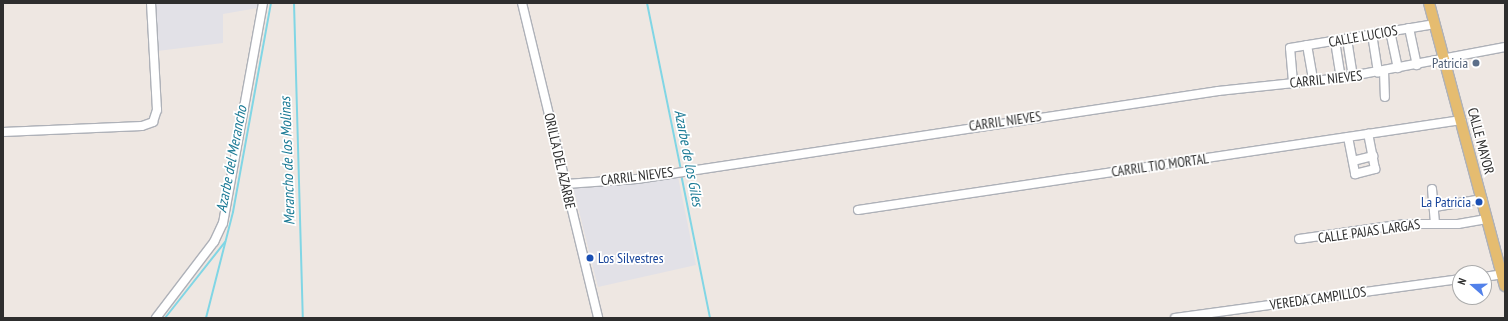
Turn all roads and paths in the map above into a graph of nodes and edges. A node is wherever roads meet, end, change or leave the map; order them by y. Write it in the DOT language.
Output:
graph roads {
  1 [pos="151,3"];
  2 [pos="263,3"];
  3 [pos="522,3"];
  4 [pos="1429,3"];
  5 [pos="1435,24"];
  6 [pos="1409,28"];
  7 [pos="1390,31"];
  8 [pos="1372,34"];
  9 [pos="1347,39"];
  10 [pos="1335,41"];
  11 [pos="1307,45"];
  12 [pos="1505,47"];
  13 [pos="1444,58"];
  14 [pos="1417,64"];
  15 [pos="1398,68"];
  16 [pos="1381,72"];
  17 [pos="1353,76"];
  18 [pos="1341,78"];
  19 [pos="1313,80"];
  20 [pos="1293,82"];
  21 [pos="1385,97"];
  22 [pos="1461,120"];
  23 [pos="3,132"];
  24 [pos="1368,134"];
  25 [pos="1348,137"];
  26 [pos="1372,156"];
  27 [pos="1353,161"];
  28 [pos="566,184"];
  29 [pos="1432,189"];
  30 [pos="1482,199"];
  31 [pos="1435,207"];
  32 [pos="858,210"];
  33 [pos="1487,219"];
  34 [pos="1435,223"];
  35 [pos="1299,240"];
  36 [pos="1501,255"];
  37 [pos="1502,274"];
  38 [pos="1492,276"];
  39 [pos="1452,280"];
  40 [pos="1505,286"];
  41 [pos="156,318"];
  42 [pos="598,318"];
  43 [pos="1175,318"];
  1 -- 23 [label="street"];
  2 -- 41 [label="street"];
  3 -- 28 [label="street, ORILLA DEL AZARBE"];
  4 -- 5 [label="main road, CALLE MAYOR"];
  5 -- 6 [label="street, CALLE LUCIOS"];
  5 -- 13 [label="main road, CALLE MAYOR"];
  6 -- 7 [label="street, CALLE LUCIOS"];
  6 -- 14 [label="street"];
  7 -- 8 [label="street, CALLE LUCIOS"];
  7 -- 15 [label="street"];
  8 -- 9 [label="street, CALLE LUCIOS"];
  8 -- 16 [label="street"];
  9 -- 10 [label="street, CALLE LUCIOS"];
  9 -- 17 [label="street"];
  10 -- 11 [label="street, CALLE LUCIOS"];
  10 -- 18 [label="street"];
  11 -- 19 [label="street"];
  11 -- 20 [label="street, CALLE LUCIOS"];
  12 -- 13 [label="street, CARRIL NIEVES"];
  13 -- 14 [label="street, CARRIL NIEVES"];
  13 -- 22 [label="main road, CALLE MAYOR"];
  14 -- 15 [label="street, CARRIL NIEVES"];
  15 -- 16 [label="street, CARRIL NIEVES"];
  16 -- 17 [label="street, CARRIL NIEVES"];
  16 -- 21 [label="street"];
  17 -- 18 [label="street, CARRIL NIEVES"];
  18 -- 19 [label="street, CARRIL NIEVES"];
  19 -- 20 [label="street, CARRIL NIEVES"];
  20 -- 28 [label="street, CARRIL NIEVES"];
  22 -- 24 [label="street, CARRIL TIO MORTAL"];
  22 -- 30 [label="main road, CALLE MAYOR"];
  24 -- 25 [label="street, CARRIL TIO MORTAL"];
  24 -- 26 [label="street"];
  25 -- 27 [label="street"];
  25 -- 32 [label="street, CARRIL TIO MORTAL"];
  26 -- 27 [label="street"];
  26 -- 27 [label="street"];
  28 -- 42 [label="street, ORILLA DEL AZARBE"];
  29 -- 31 [label="street"];
  30 -- 31 [label="street"];
  30 -- 33 [label="main road, CALLE MAYOR"];
  31 -- 34 [label="street"];
  33 -- 34 [label="street, CALLE PAJAS LARGAS"];
  33 -- 36 [label="main road, CALLE MAYOR"];
  34 -- 35 [label="street, CALLE PAJAS LARGAS"];
  36 -- 37 [label="main road, CALLE MAYOR"];
  37 -- 38 [label="street"];
  37 -- 40 [label="main road, CALLE MAYOR"];
  39 -- 43 [label="street, VEREDA CAMPILLOS"];
}
